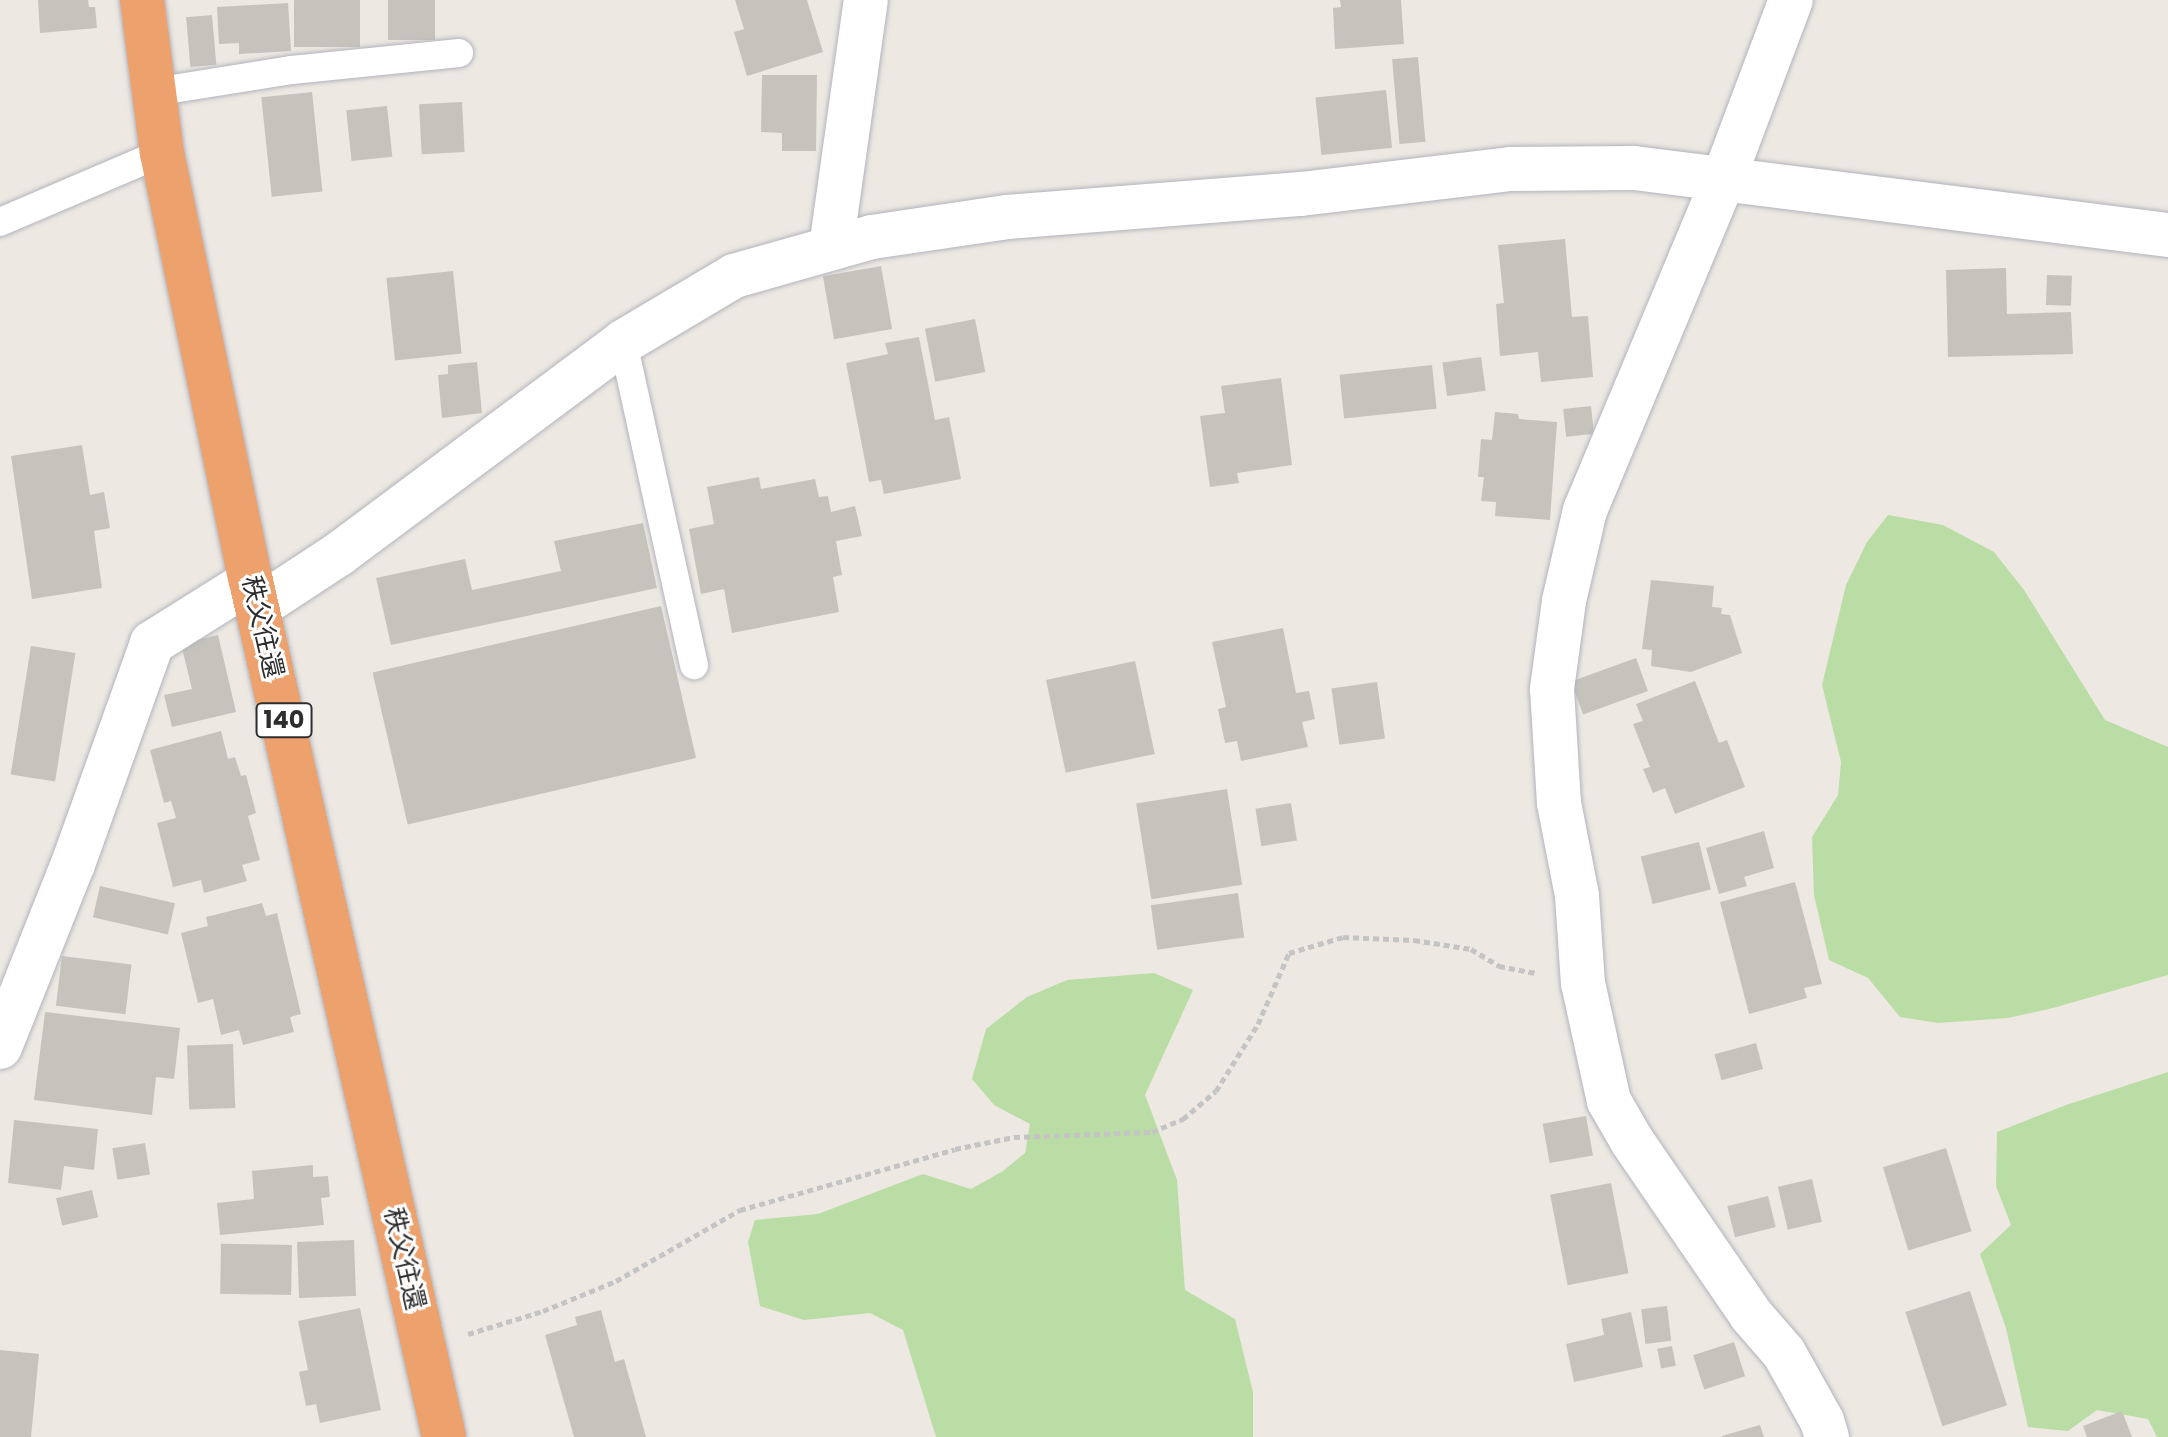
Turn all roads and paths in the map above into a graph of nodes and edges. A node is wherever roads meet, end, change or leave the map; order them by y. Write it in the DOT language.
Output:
graph roads {
  1 [pos="142,0"];
  2 [pos="866,0"];
  3 [pos="1791,0"];
  4 [pos="459,53"];
  5 [pos="154,92"];
  6 [pos="162,153"];
  7 [pos="1724,178"];
  8 [pos="0,222"];
  9 [pos="2168,235"];
  10 [pos="831,248"];
  11 [pos="623,342"];
  12 [pos="255,594"];
  13 [pos="694,665"];
  14 [pos="1583,983"];
  15 [pos="0,1047"];
  16 [pos="423,1347"];
  17 [pos="444,1437"];
  18 [pos="1827,1437"];
  1 -- 5 [label="highway, 秩父往還 / 140"];
  2 -- 10 [label="street"];
  3 -- 7 [label="street"];
  4 -- 5 [label="lane"];
  5 -- 6 [label="highway, 秩父往還 / 140"];
  6 -- 8 [label="lane"];
  6 -- 12 [label="highway, 秩父往還 / 140"];
  7 -- 9 [label="street"];
  7 -- 10 [label="street"];
  7 -- 14 [label="street"];
  10 -- 11 [label="street"];
  11 -- 12 [label="street"];
  11 -- 13 [label="lane"];
  12 -- 15 [label="street"];
  12 -- 16 [label="highway, 秩父往還 / 140"];
  14 -- 16 [label="path"];
  14 -- 18 [label="street"];
  16 -- 17 [label="highway, 秩父往還 / 140"];
}
